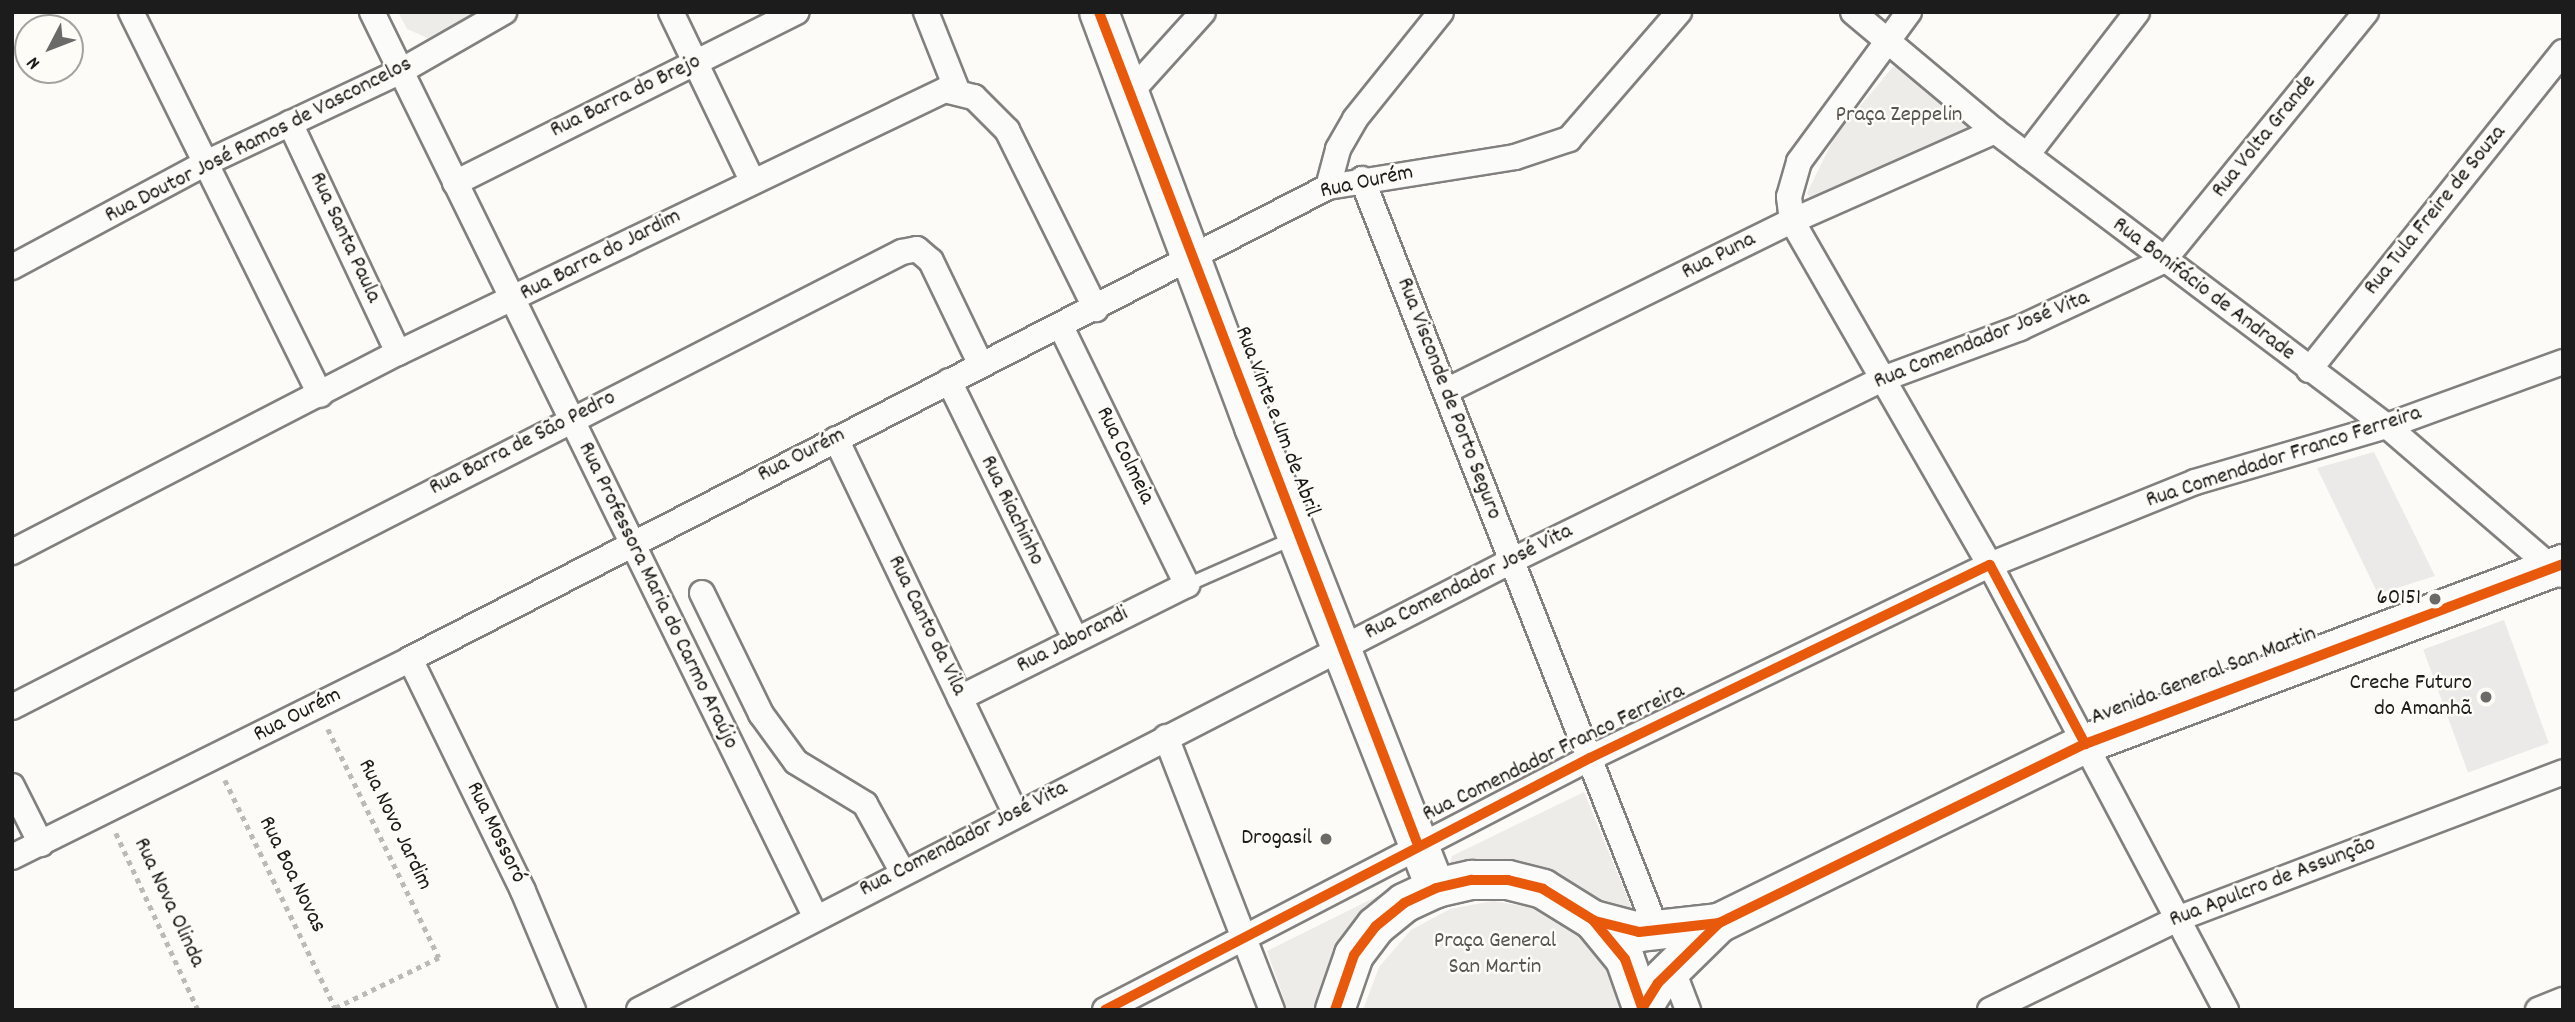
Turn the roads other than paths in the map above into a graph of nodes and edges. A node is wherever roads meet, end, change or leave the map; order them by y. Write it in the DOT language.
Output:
graph roads {
  1 [pos="131,12"];
  2 [pos="372,12"];
  3 [pos="504,12"];
  4 [pos="671,12"];
  5 [pos="797,12"];
  6 [pos="926,12"];
  7 [pos="1099,12"];
  8 [pos="1203,12"];
  9 [pos="1441,12"];
  10 [pos="1679,12"];
  11 [pos="1853,12"];
  12 [pos="1909,12"];
  13 [pos="2137,12"];
  14 [pos="2366,12"];
  15 [pos="1888,40"];
  16 [pos="2563,52"];
  17 [pos="697,62"];
  18 [pos="401,71"];
  19 [pos="957,90"];
  20 [pos="1129,94"];
  21 [pos="290,123"];
  22 [pos="1995,131"];
  23 [pos="2027,155"];
  24 [pos="208,162"];
  25 [pos="1362,179"];
  26 [pos="752,180"];
  27 [pos="456,183"];
  28 [pos="1328,187"];
  29 [pos="1792,220"];
  30 [pos="1190,259"];
  31 [pos="2164,261"];
  32 [pos="12,267"];
  33 [pos="513,300"];
  34 [pos="1096,309"];
  35 [pos="1060,327"];
  36 [pos="398,354"];
  37 [pos="2560,360"];
  38 [pos="981,365"];
  39 [pos="2309,370"];
  40 [pos="1885,378"];
  41 [pos="949,381"];
  42 [pos="1446,391"];
  43 [pos="320,395"];
  44 [pos="571,419"];
  45 [pos="2386,426"];
  46 [pos="836,439"];
  47 [pos="1298,537"];
  48 [pos="629,544"];
  49 [pos="12,552"];
  50 [pos="1511,561"];
  51 [pos="1990,565"];
  52 [pos="2560,570"];
  53 [pos="1187,585"];
  54 [pos="702,593"];
  55 [pos="1076,640"];
  56 [pos="1342,646"];
  57 [pos="410,659"];
  58 [pos="960,698"];
  59 [pos="12,708"];
  60 [pos="1166,737"];
  61 [pos="2085,744"];
  62 [pos="1590,758"];
  63 [pos="2563,772"];
  64 [pos="12,786"];
  65 [pos="1015,813"];
  66 [pos="41,845"];
  67 [pos="1418,845"];
  68 [pos="12,857"];
  69 [pos="902,871"];
  70 [pos="1436,888"];
  71 [pos="815,916"];
  72 [pos="2177,919"];
  73 [pos="1593,920"];
  74 [pos="1719,923"];
  75 [pos="1657,931"];
  76 [pos="1244,939"];
  77 [pos="1672,968"];
  78 [pos="2563,1000"];
  79 [pos="1643,1008"];
  80 [pos="573,1010"];
  81 [pos="639,1010"];
  82 [pos="1105,1010"];
  83 [pos="1272,1010"];
  84 [pos="1335,1010"];
  85 [pos="1688,1010"];
  86 [pos="1990,1010"];
  87 [pos="2226,1010"];
  88 [pos="2538,1010"];
  1 -- 24 [label="street"];
  2 -- 18 [label="street, Rua Professora Maria do Carmo Araújo"];
  3 -- 18 [label="street, Rua Doutor José Ramos de Vasconcelos"];
  4 -- 17 [label="street"];
  5 -- 17 [label="street, Rua Barra do Brejo"];
  6 -- 19 [label="street"];
  7 -- 20 [label="main road, Rua Vinte e Um de Abril"];
  8 -- 20 [label="street"];
  9 -- 28 [label="street"];
  10 -- 25 [label="street, Rua Ourém"];
  11 -- 15 [label="street, Rua Bonifácio de Andrade"];
  12 -- 15 [label="street"];
  13 -- 23 [label="street"];
  14 -- 31 [label="street, Rua Volta Grande"];
  15 -- 22 [label="street, Rua Bonifácio de Andrade"];
  15 -- 29 [label="street"];
  16 -- 39 [label="street, Rua Tula Freire de Souza"];
  17 -- 26 [label="street"];
  17 -- 27 [label="street, Rua Barra do Brejo"];
  18 -- 21 [label="street, Rua Doutor José Ramos de Vasconcelos"];
  18 -- 27 [label="street, Rua Professora Maria do Carmo Araújo"];
  19 -- 26 [label="street, Rua Barra do Jardim"];
  19 -- 34 [label="street"];
  20 -- 30 [label="main road, Rua Vinte e Um de Abril"];
  21 -- 24 [label="street, Rua Doutor José Ramos de Vasconcelos"];
  21 -- 36 [label="street, Rua Santa Paula"];
  22 -- 23 [label="street, Rua Bonifácio de Andrade"];
  22 -- 29 [label="street, Rua Puna"];
  23 -- 31 [label="street, Rua Bonifácio de Andrade"];
  24 -- 32 [label="street, Rua Doutor José Ramos de Vasconcelos"];
  24 -- 43 [label="street"];
  25 -- 28 [label="street, Rua Ourém"];
  25 -- 42 [label="street, Rua Visconde de Porto Seguro"];
  26 -- 33 [label="street, Rua Barra do Jardim"];
  27 -- 33 [label="street, Rua Professora Maria do Carmo Araújo"];
  28 -- 30 [label="street, Rua Ourém"];
  29 -- 40 [label="street"];
  29 -- 42 [label="street, Rua Puna"];
  30 -- 34 [label="street, Rua Ourém"];
  30 -- 47 [label="main road, Rua Vinte e Um de Abril"];
  31 -- 39 [label="street, Rua Bonifácio de Andrade"];
  31 -- 40 [label="street, Rua Comendador José Vita"];
  33 -- 36 [label="street, Rua Barra do Jardim"];
  33 -- 44 [label="street, Rua Professora Maria do Carmo Araújo"];
  34 -- 35 [label="street, Rua Ourém"];
  35 -- 38 [label="street, Rua Ourém"];
  35 -- 53 [label="street, Rua Colmeia"];
  36 -- 43 [label="street, Rua Barra do Jardim"];
  37 -- 45 [label="street, Rua Comendador Franco Ferreira"];
  38 -- 41 [label="street, Rua Ourém"];
  38 -- 44 [label="street, Rua Barra de São Pedro"];
  39 -- 45 [label="street, Rua Bonifácio de Andrade"];
  40 -- 50 [label="street, Rua Comendador José Vita"];
  40 -- 51 [label="street"];
  41 -- 46 [label="street, Rua Ourém"];
  41 -- 55 [label="street, Rua Riachinho"];
  42 -- 50 [label="street, Rua Visconde de Porto Seguro"];
  43 -- 49 [label="street, Rua Barra do Jardim"];
  44 -- 48 [label="street, Rua Professora Maria do Carmo Araújo"];
  44 -- 59 [label="street, Rua Barra de São Pedro"];
  45 -- 51 [label="street, Rua Comendador Franco Ferreira"];
  45 -- 52 [label="street, Rua Bonifácio de Andrade"];
  46 -- 48 [label="street, Rua Ourém"];
  46 -- 58 [label="street, Rua Canto da Vila"];
  47 -- 53 [label="lane"];
  47 -- 56 [label="main road, Rua Vinte e Um de Abril"];
  48 -- 57 [label="street, Rua Ourém"];
  48 -- 71 [label="street, Rua Professora Maria do Carmo Araújo"];
  50 -- 56 [label="street, Rua Comendador José Vita"];
  50 -- 62 [label="street, Rua Visconde de Porto Seguro"];
  51 -- 61 [label="street"];
  51 -- 62 [label="street, Rua Comendador Franco Ferreira"];
  52 -- 61 [label="main road, Avenida General San Martin"];
  53 -- 55 [label="street, Rua Jaborandi"];
  54 -- 69 [label="street"];
  55 -- 58 [label="street, Rua Jaborandi"];
  56 -- 60 [label="street, Rua Comendador José Vita"];
  56 -- 67 [label="main road, Rua Vinte e Um de Abril"];
  57 -- 66 [label="street, Rua Ourém"];
  57 -- 80 [label="street, Rua Mossoró"];
  58 -- 65 [label="street, Rua Canto da Vila"];
  60 -- 65 [label="street, Rua Comendador José Vita"];
  60 -- 76 [label="street"];
  61 -- 72 [label="street"];
  61 -- 74 [label="main road, Avenida General San Martin"];
  62 -- 67 [label="street, Rua Comendador Franco Ferreira"];
  62 -- 75 [label="street, Rua Visconde de Porto Seguro"];
  63 -- 72 [label="street, Rua Apulcro de Assunção"];
  64 -- 66 [label="street"];
  65 -- 69 [label="street, Rua Comendador José Vita"];
  66 -- 68 [label="street, Rua Ourém"];
  67 -- 70 [label="main road, Rua Vinte e Um de Abril"];
  67 -- 76 [label="street, Rua Comendador Franco Ferreira"];
  69 -- 71 [label="street, Rua Comendador José Vita"];
  70 -- 73 [label="main road"];
  70 -- 84 [label="main road"];
  71 -- 81 [label="street, Rua Comendador José Vita"];
  72 -- 86 [label="street, Rua Apulcro de Assunção"];
  72 -- 87 [label="street"];
  73 -- 75 [label="main road, Avenida General San Martin"];
  73 -- 79 [label="main road"];
  74 -- 75 [label="main road, Avenida General San Martin"];
  74 -- 77 [label="main road, Avenida General San Martin"];
  76 -- 82 [label="street, Rua Comendador Franco Ferreira"];
  76 -- 83 [label="street"];
  77 -- 79 [label="main road, Avenida General San Martin"];
  77 -- 85 [label="street"];
  78 -- 88 [label="street"];
}
